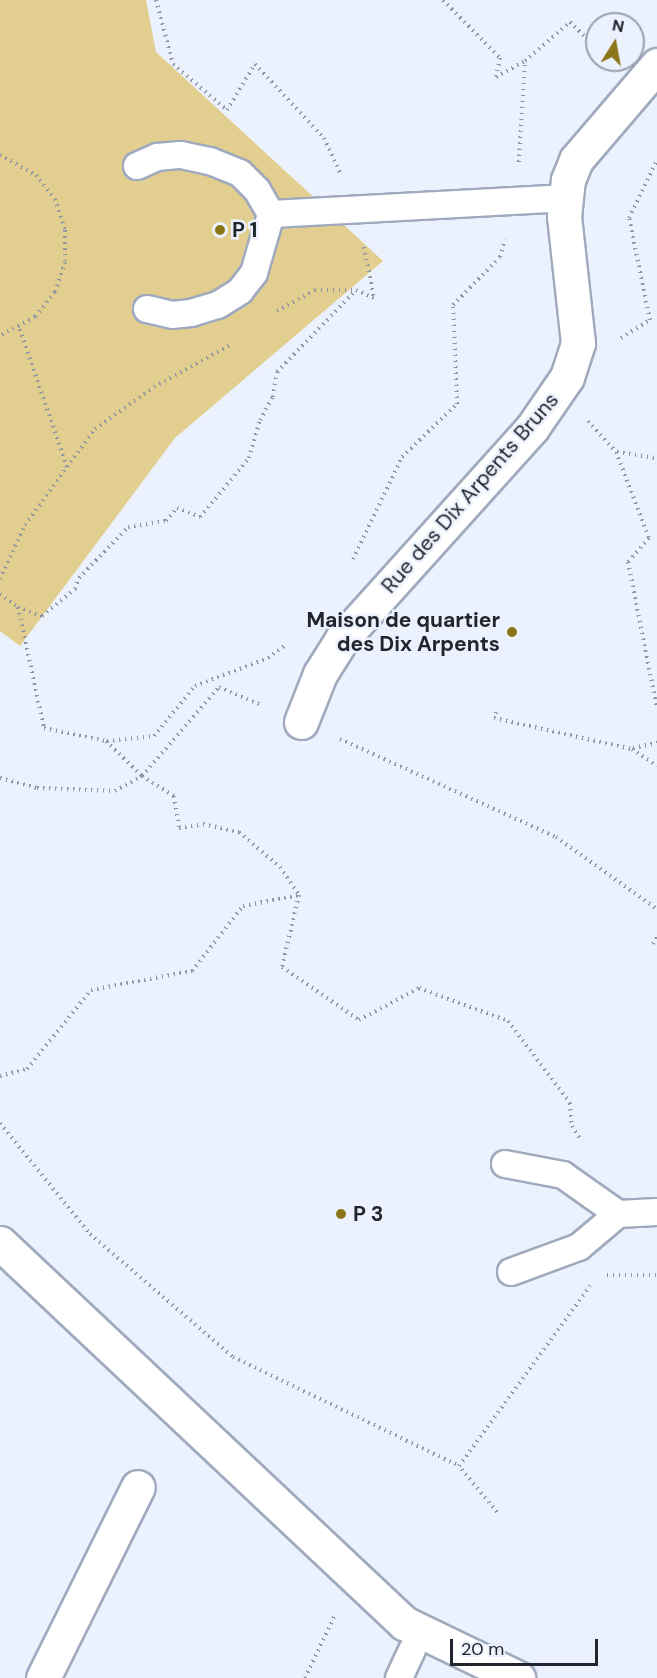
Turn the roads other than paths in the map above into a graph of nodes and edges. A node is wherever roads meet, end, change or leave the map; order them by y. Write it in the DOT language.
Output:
graph roads {
  1 [pos="657,65"];
  2 [pos="137,166"];
  3 [pos="565,198"];
  4 [pos="271,214"];
  5 [pos="147,309"];
  6 [pos="301,722"];
  7 [pos="505,1164"];
  8 [pos="638,1213"];
  9 [pos="0,1243"];
  10 [pos="511,1272"];
  11 [pos="138,1487"];
  12 [pos="412,1650"];
  13 [pos="43,1678"];
  14 [pos="399,1678"];
  15 [pos="518,1678"];
  1 -- 3 [label="street, Rue des Dix Arpents Bruns"];
  2 -- 4 [label="lane"];
  3 -- 4 [label="lane"];
  3 -- 6 [label="street, Rue des Dix Arpents Bruns"];
  4 -- 5 [label="lane"];
  7 -- 8 [label="lane"];
  8 -- 10 [label="lane"];
  9 -- 15 [label="street"];
  11 -- 13 [label="street"];
  12 -- 14 [label="lane"];
}
